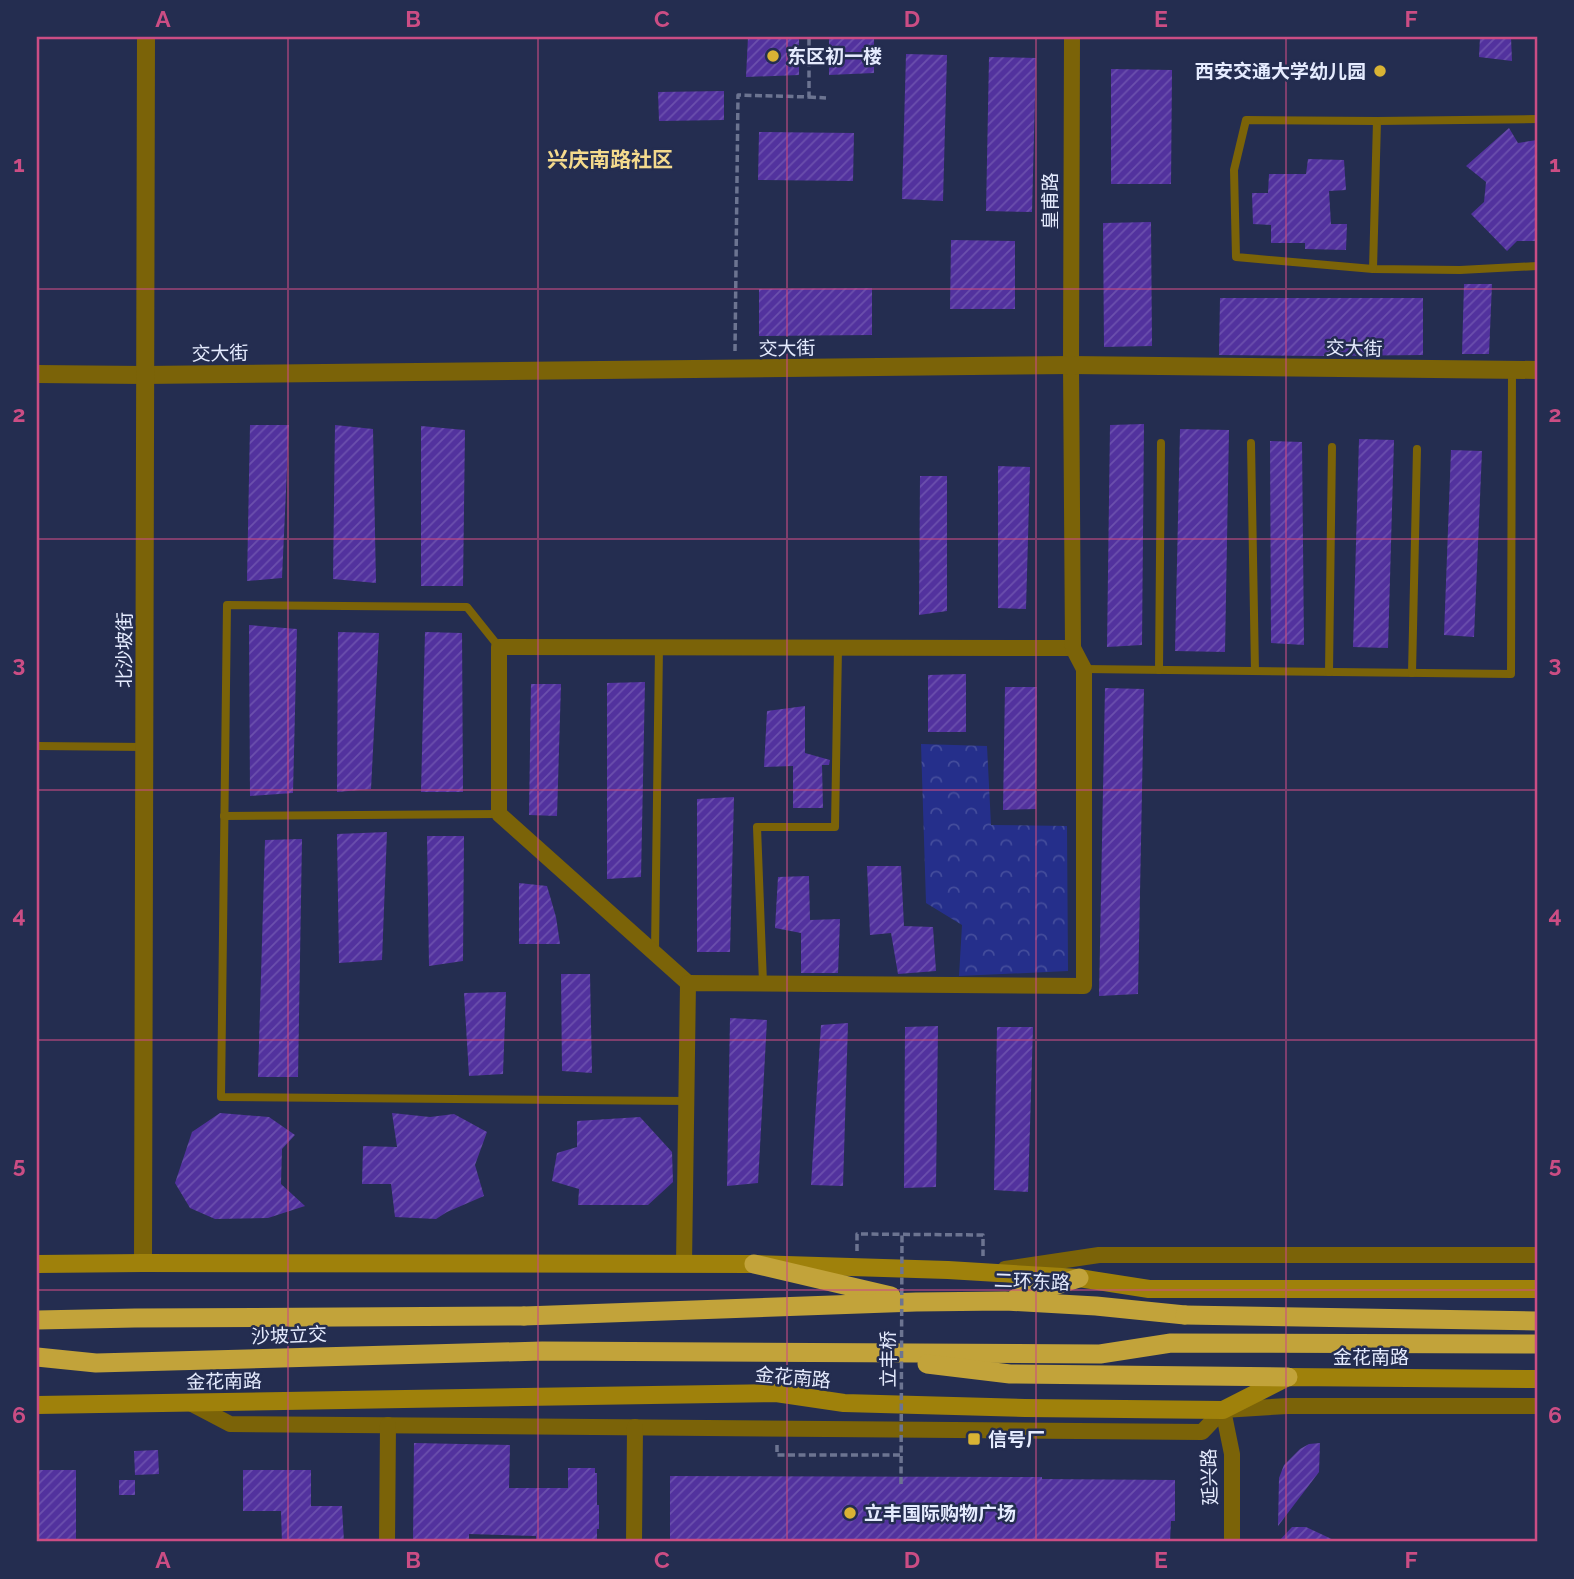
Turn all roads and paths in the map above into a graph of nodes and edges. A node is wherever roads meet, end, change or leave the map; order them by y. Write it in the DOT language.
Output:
graph roads {
  1 [pos="146,37"];
  2 [pos="808,37"];
  3 [pos="1072,37"];
  4 [pos="809,97"];
  5 [pos="826,98"];
  6 [pos="1537,119"];
  7 [pos="1377,121"];
  8 [pos="1537,266"];
  9 [pos="1373,269"];
  10 [pos="1071,365"];
  11 [pos="735,369"];
  12 [pos="1512,370"];
  13 [pos="1537,370"];
  14 [pos="37,374"];
  15 [pos="144,375"];
  16 [pos="1161,443"];
  17 [pos="1251,443"];
  18 [pos="1332,447"];
  19 [pos="1417,449"];
  20 [pos="499,647"];
  21 [pos="659,647"];
  22 [pos="838,648"];
  23 [pos="1073,648"];
  24 [pos="1084,669"];
  25 [pos="1159,670"];
  26 [pos="1255,671"];
  27 [pos="1329,672"];
  28 [pos="1412,673"];
  29 [pos="37,746"];
  30 [pos="145,747"];
  31 [pos="499,814"];
  32 [pos="224,816"];
  33 [pos="655,954"];
  34 [pos="688,983"];
  35 [pos="764,984"];
  36 [pos="687,1101"];
  37 [pos="857,1234"];
  38 [pos="902,1234"];
  39 [pos="983,1235"];
  40 [pos="1537,1255"];
  41 [pos="143,1263"];
  42 [pos="684,1264"];
  43 [pos="754,1264"];
  44 [pos="37,1265"];
  45 [pos="983,1272"];
  46 [pos="1079,1278"];
  47 [pos="1537,1289"];
  48 [pos="1005,1301"];
  49 [pos="916,1302"];
  50 [pos="524,1316"];
  51 [pos="37,1320"];
  52 [pos="1537,1321"];
  53 [pos="1537,1344"];
  54 [pos="843,1353"];
  55 [pos="37,1357"];
  56 [pos="96,1363"];
  57 [pos="37,1372"];
  58 [pos="1288,1377"];
  59 [pos="1537,1379"];
  60 [pos="190,1403"];
  61 [pos="37,1405"];
  62 [pos="1537,1406"];
  63 [pos="1223,1410"];
  64 [pos="388,1426"];
  65 [pos="635,1427"];
  66 [pos="777,1455"];
  67 [pos="902,1455"];
  68 [pos="901,1484"];
  69 [pos="387,1542"];
  70 [pos="634,1542"];
  71 [pos="1232,1542"];
  1 -- 15 [label="street, 北沙坡街"];
  2 -- 4 [label="path"];
  3 -- 10 [label="street, 皇甫路"];
  4 -- 5 [label="path"];
  4 -- 11 [label="path"];
  6 -- 7 [label="lane"];
  7 -- 9 [label="lane"];
  7 -- 9 [label="lane"];
  8 -- 9 [label="lane"];
  10 -- 11 [label="street, 交大街"];
  10 -- 12 [label="street, 交大街"];
  10 -- 23 [label="street, 皇甫路"];
  11 -- 15 [label="street, 交大街"];
  12 -- 13 [label="street, 交大街"];
  12 -- 28 [label="lane"];
  14 -- 15 [label="street, 交大街"];
  15 -- 30 [label="street, 北沙坡街"];
  16 -- 25 [label="lane"];
  17 -- 26 [label="lane"];
  18 -- 27 [label="lane"];
  19 -- 28 [label="lane"];
  20 -- 21 [label="street"];
  20 -- 31 [label="street"];
  20 -- 32 [label="lane"];
  21 -- 22 [label="street"];
  21 -- 33 [label="lane"];
  22 -- 23 [label="street"];
  22 -- 35 [label="lane"];
  23 -- 24 [label="street"];
  24 -- 25 [label="lane"];
  24 -- 35 [label="street"];
  25 -- 26 [label="lane"];
  26 -- 27 [label="lane"];
  27 -- 28 [label="lane"];
  29 -- 30 [label="lane"];
  30 -- 41 [label="street, 北沙坡街"];
  31 -- 32 [label="lane"];
  31 -- 33 [label="street"];
  32 -- 36 [label="lane"];
  33 -- 34 [label="street"];
  34 -- 35 [label="street"];
  34 -- 36 [label="street"];
  36 -- 42 [label="street"];
  37 -- 38 [label="path"];
  38 -- 39 [label="path"];
  38 -- 67 [label="path, 立丰桥, bridge"];
  40 -- 45 [label="street"];
  41 -- 42 [label="main road"];
  41 -- 44 [label="main road"];
  42 -- 43 [label="main road"];
  43 -- 45 [label="main road"];
  43 -- 49 [label="highway"];
  45 -- 46 [label="main road"];
  46 -- 47 [label="main road"];
  46 -- 48 [label="highway"];
  48 -- 49 [label="highway, 二环东路"];
  48 -- 52 [label="highway, 二环东路, bridge"];
  49 -- 50 [label="highway, 二环东路"];
  50 -- 51 [label="highway, 沙坡立交, bridge"];
  53 -- 54 [label="highway"];
  54 -- 56 [label="highway, 沙坡立交"];
  54 -- 58 [label="highway"];
  55 -- 56 [label="highway, 沙坡立交"];
  56 -- 57 [label="highway"];
  58 -- 59 [label="main road, 金花南路"];
  58 -- 63 [label="main road, 金花南路"];
  60 -- 61 [label="main road, 金花南路"];
  60 -- 63 [label="main road, 金花南路"];
  60 -- 64 [label="street"];
  62 -- 63 [label="street"];
  63 -- 65 [label="street"];
  63 -- 71 [label="street, 延兴路"];
  64 -- 65 [label="street"];
  64 -- 69 [label="street"];
  65 -- 70 [label="street"];
  66 -- 67 [label="path"];
  67 -- 68 [label="path, 立丰桥, bridge"];
}
